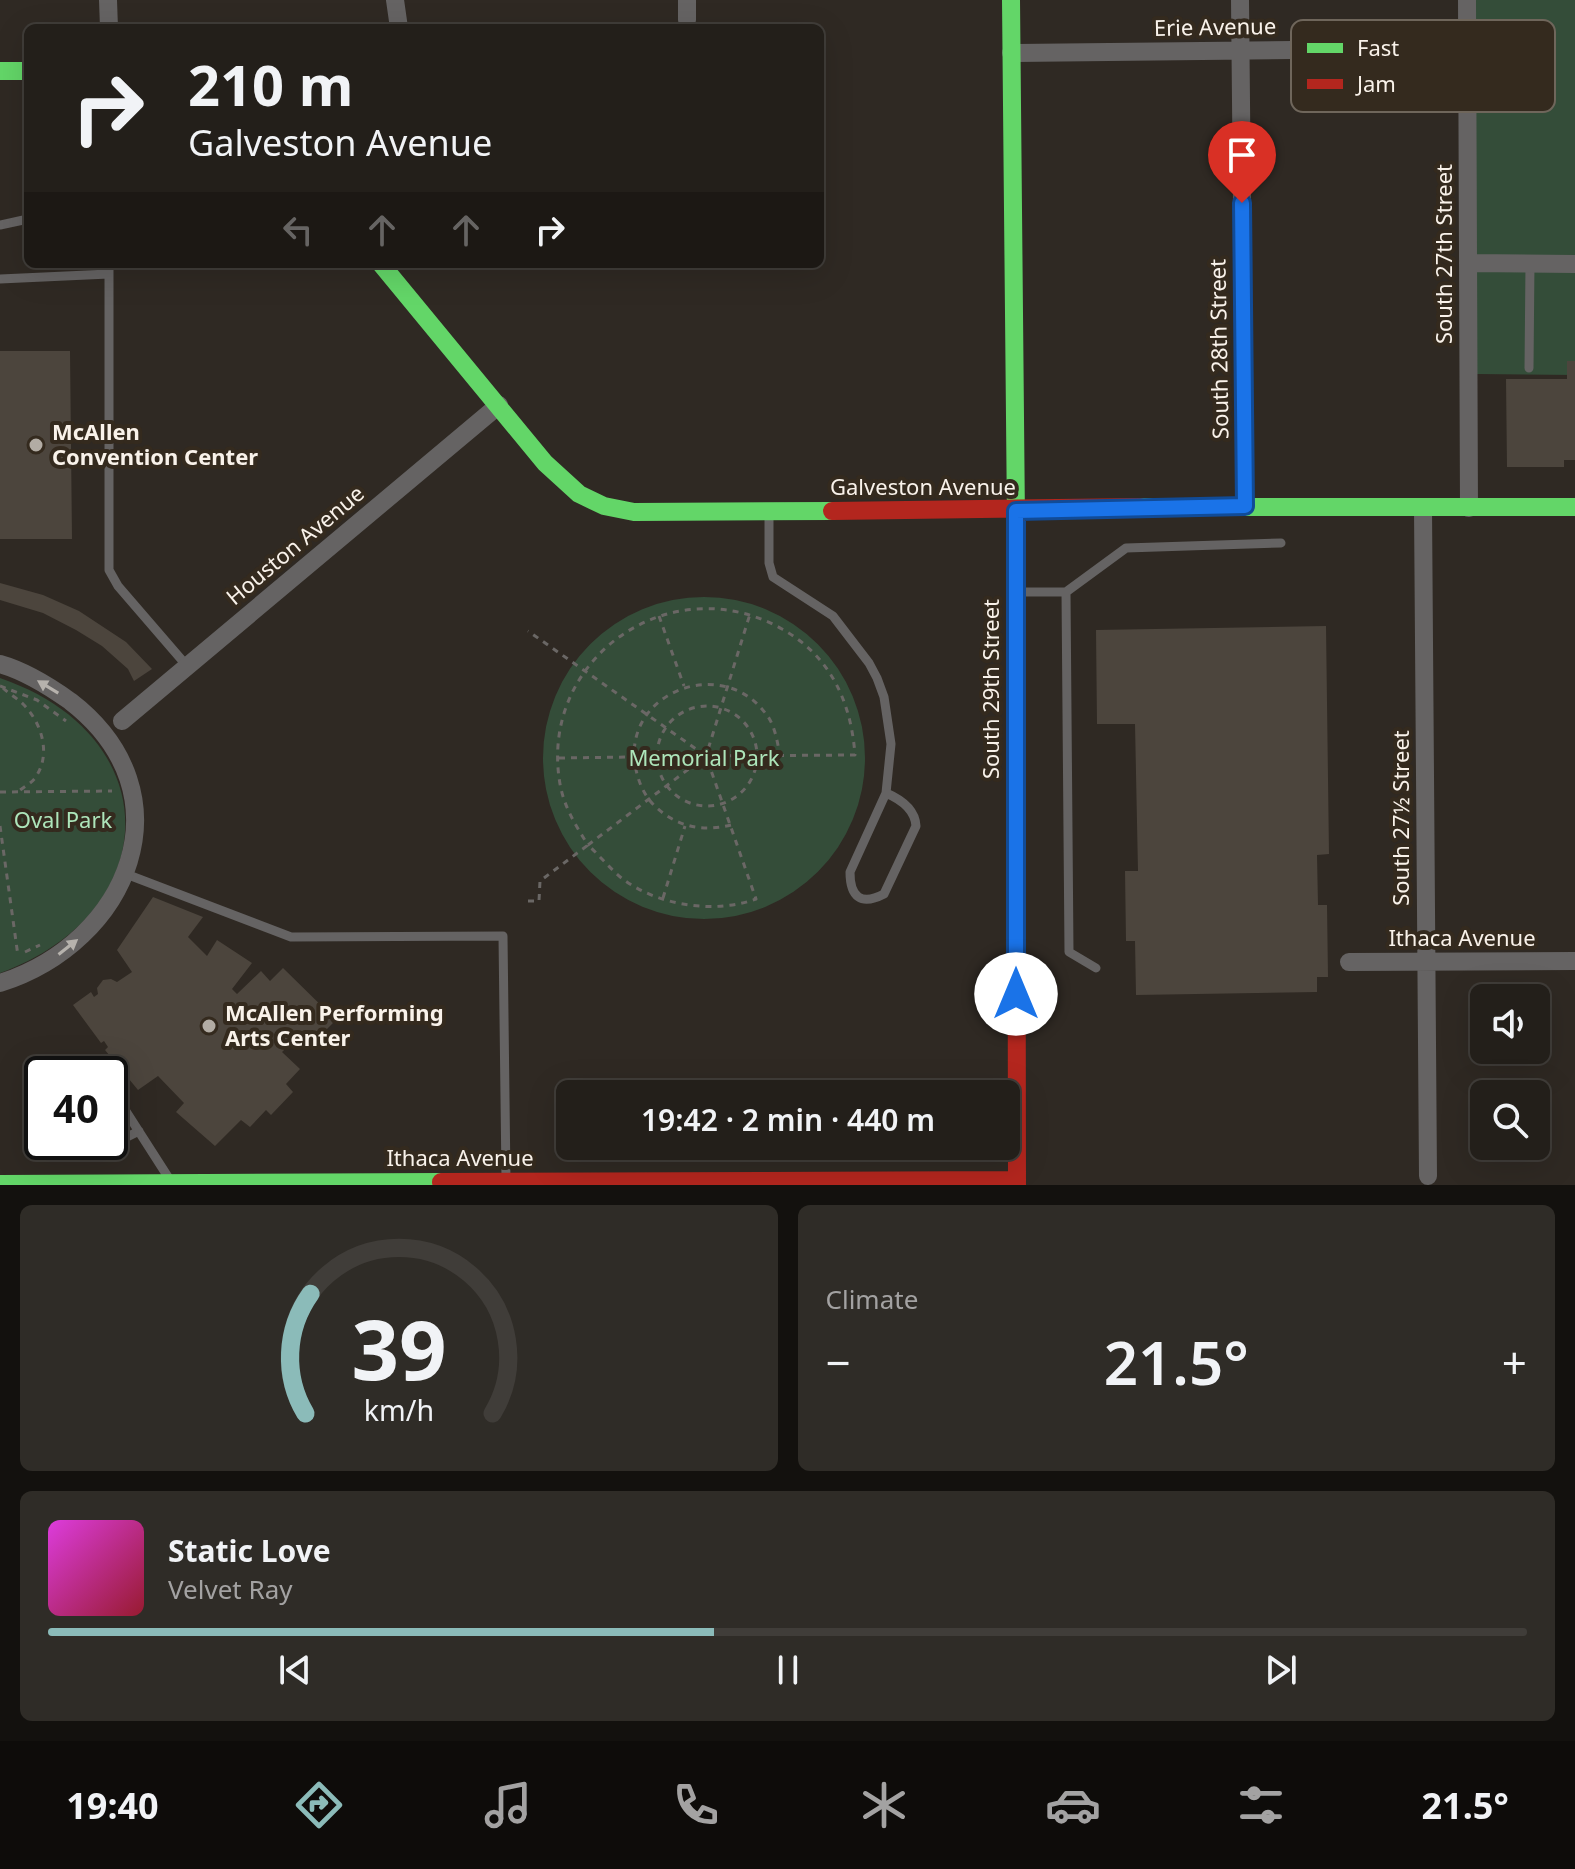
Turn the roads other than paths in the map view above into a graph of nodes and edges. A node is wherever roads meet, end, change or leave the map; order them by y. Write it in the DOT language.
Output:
graph roads {
  1 [pos="108,0"];
  2 [pos="395,0"];
  3 [pos="687,0"];
  4 [pos="1011,0"];
  5 [pos="1240,0"];
  6 [pos="687,20"];
  7 [pos="109,24"];
  8 [pos="398,24"];
  9 [pos="1291,50"];
  10 [pos="1240,51"];
  11 [pos="1011,53"];
  12 [pos="0,71"];
  13 [pos="24,71"];
  14 [pos="1467,112"];
  15 [pos="24,220"];
  16 [pos="0,225"];
  17 [pos="1468,263"];
  18 [pos="1530,263"];
  19 [pos="1575,264"];
  20 [pos="384,268"];
  21 [pos="109,269"];
  22 [pos="0,279"];
  23 [pos="1529,368"];
  24 [pos="499,405"];
  25 [pos="1245,506"];
  26 [pos="1575,507"];
  27 [pos="1423,508"];
  28 [pos="1469,508"];
  29 [pos="1016,511"];
  30 [pos="769,512"];
  31 [pos="1281,543"];
  32 [pos="1015,592"];
  33 [pos="1066,592"];
  34 [pos="0,664"];
  35 [pos="187,666"];
  36 [pos="91,720"];
  37 [pos="122,721"];
  38 [pos="118,756"];
  39 [pos="886,793"];
  40 [pos="126,874"];
  41 [pos="1575,961"];
  42 [pos="1349,962"];
  43 [pos="1426,964"];
  44 [pos="1096,968"];
  45 [pos="0,983"];
  46 [pos="128,1114"];
  47 [pos="139,1131"];
  48 [pos="128,1136"];
  49 [pos="1428,1176"];
  50 [pos="1017,1182"];
  51 [pos="172,1183"];
  52 [pos="506,1183"];
  53 [pos="710,1183"];
  54 [pos="848,1183"];
  55 [pos="0,1184"];
  56 [pos="199,1184"];
  1 -- 7 [label="street"];
  2 -- 8 [label="street"];
  3 -- 6 [label="street"];
  4 -- 11 [label="street, South 29th Street"];
  5 -- 10 [label="street, South 28th Street"];
  9 -- 10 [label="street, Erie Avenue"];
  10 -- 11 [label="street, Erie Avenue"];
  10 -- 25 [label="street, South 28th Street"];
  11 -- 29 [label="street, South 29th Street"];
  12 -- 13 [label="street"];
  14 -- 17 [label="street, South 27th Street"];
  15 -- 16 [label="lane"];
  17 -- 18 [label="street"];
  17 -- 28 [label="street, South 27th Street"];
  18 -- 19 [label="street"];
  18 -- 23 [label="lane"];
  20 -- 24 [label="street, Galveston Avenue"];
  21 -- 22 [label="lane"];
  21 -- 35 [label="lane"];
  24 -- 30 [label="street, Galveston Avenue"];
  24 -- 35 [label="street, Houston Avenue"];
  25 -- 27 [label="street, Galveston Avenue"];
  25 -- 29 [label="street, Galveston Avenue"];
  26 -- 28 [label="street, Galveston Avenue"];
  27 -- 28 [label="street, Galveston Avenue"];
  27 -- 43 [label="street, South 27½ Street"];
  29 -- 30 [label="street, Galveston Avenue"];
  29 -- 32 [label="street, South 29th Street"];
  30 -- 39 [label="lane"];
  31 -- 33 [label="lane"];
  32 -- 33 [label="lane"];
  32 -- 50 [label="street, South 29th Street"];
  33 -- 44 [label="lane"];
  36 -- 34 [label="street, one-way"];
  35 -- 37 [label="street, Houston Avenue"];
  36 -- 37 [label="street"];
  36 -- 38 [label="street"];
  37 -- 38 [label="street"];
  38 -- 40 [label="street"];
  39 -- 39 [label="lane"];
  45 -- 40 [label="street, one-way"];
  40 -- 52 [label="lane"];
  41 -- 43 [label="street, Ithaca Avenue"];
  42 -- 43 [label="street, Ithaca Avenue"];
  43 -- 49 [label="street, South 27½ Street"];
  46 -- 47 [label="lane"];
  47 -- 48 [label="lane"];
  47 -- 51 [label="lane"];
  50 -- 54 [label="street, Ithaca Avenue"];
  51 -- 55 [label="street, Ithaca Avenue"];
  51 -- 56 [label="street, Ithaca Avenue"];
  52 -- 53 [label="street, Ithaca Avenue"];
  52 -- 56 [label="street, Ithaca Avenue"];
  53 -- 54 [label="street, Ithaca Avenue"];
}
